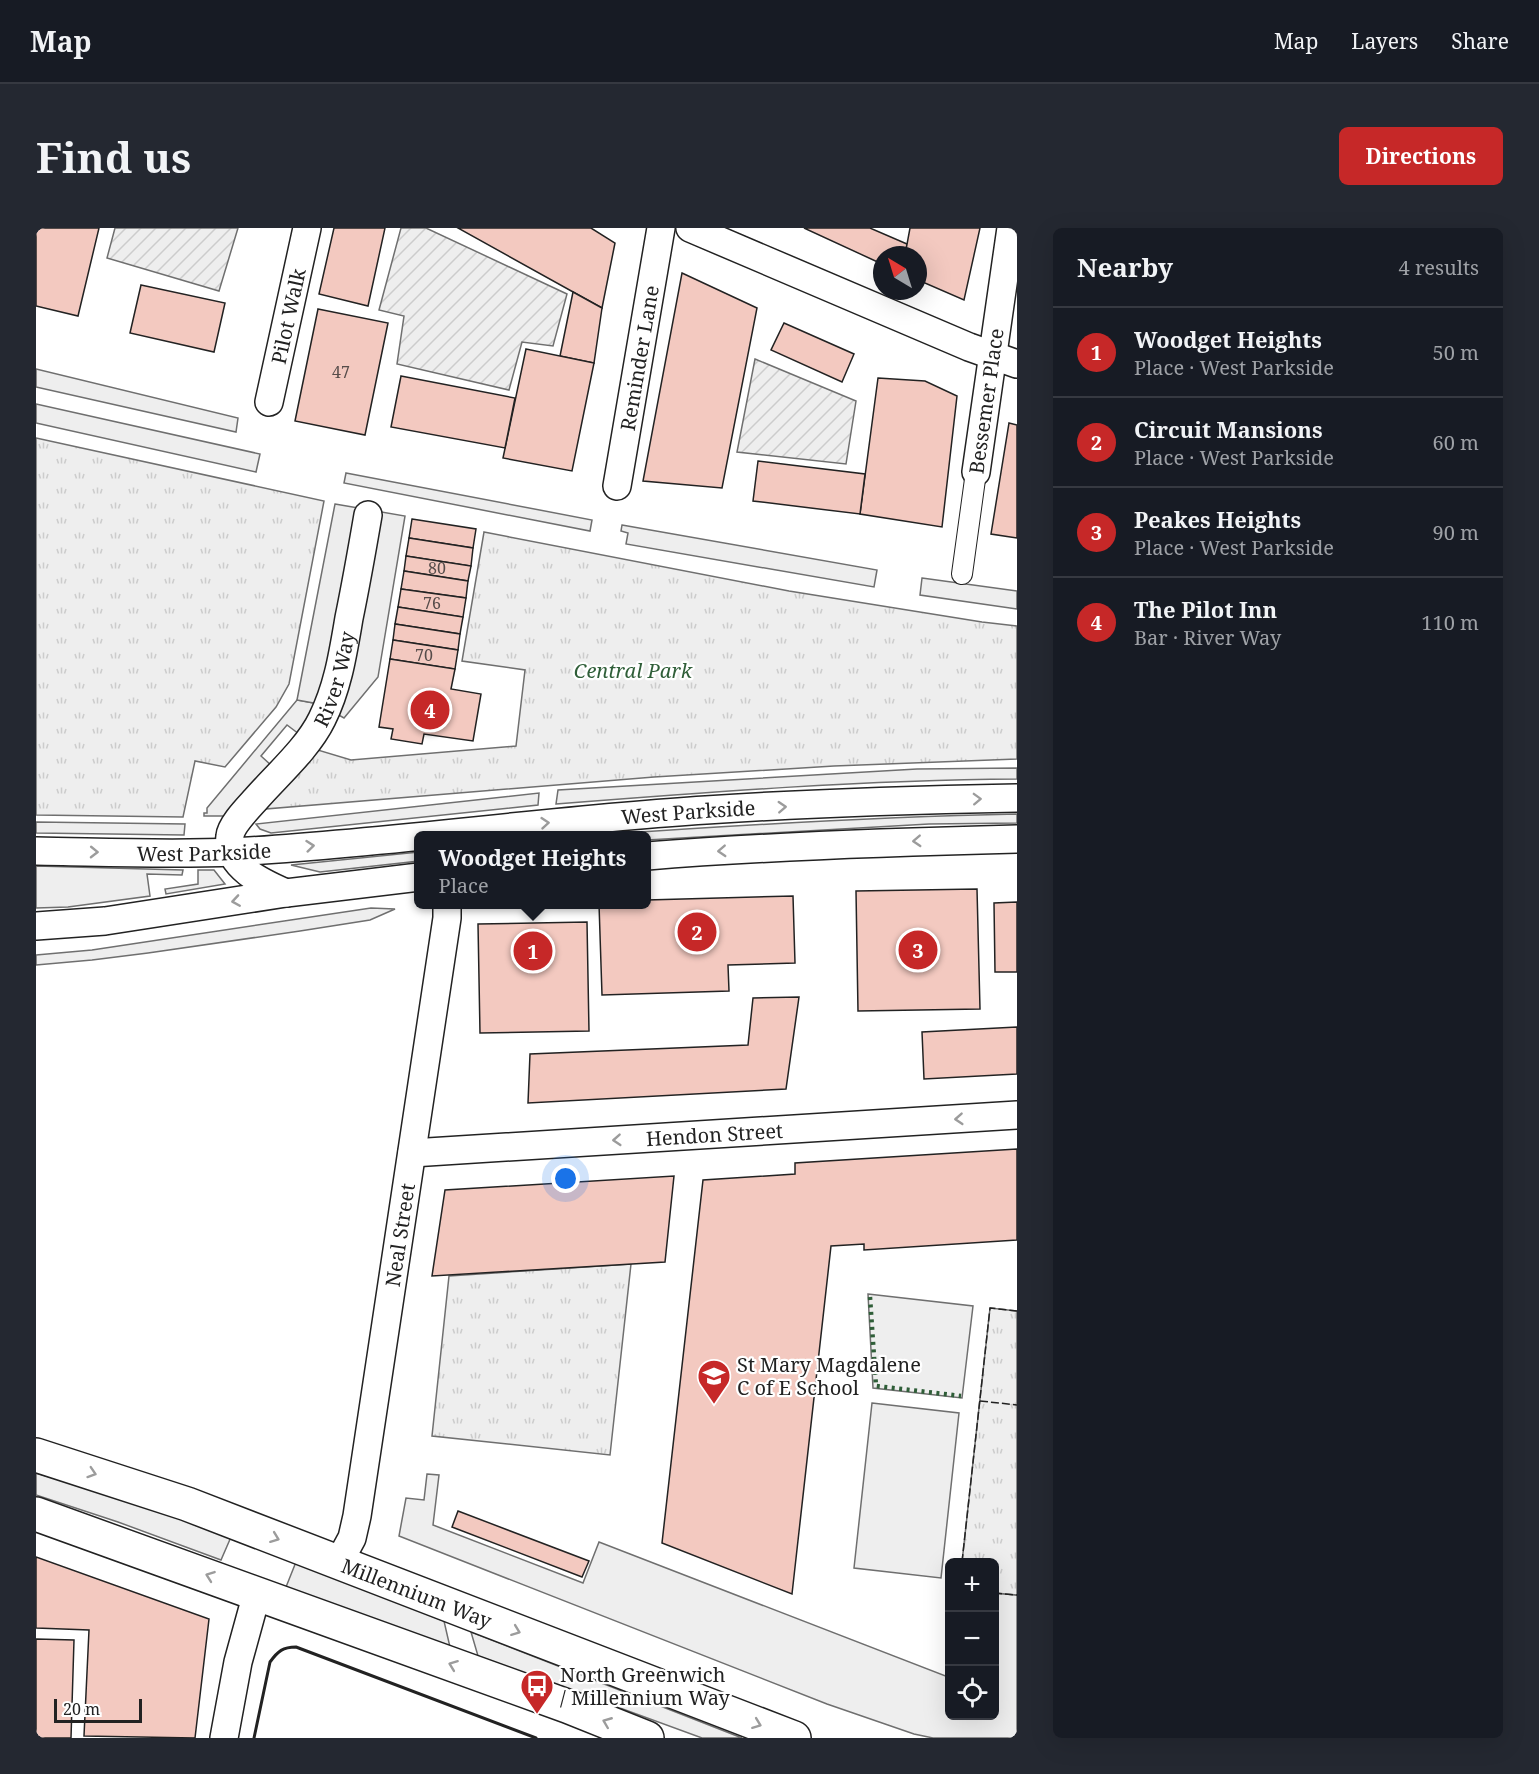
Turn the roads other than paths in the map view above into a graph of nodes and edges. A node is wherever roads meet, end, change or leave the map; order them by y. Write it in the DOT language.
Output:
graph roads {
  1 [pos="307,228"];
  2 [pos="661,228"];
  3 [pos="690,228"];
  4 [pos="1011,228"];
  5 [pos="1004,360"];
  6 [pos="269,402"];
  7 [pos="976,472"];
  8 [pos="617,486"];
  9 [pos="368,515"];
  10 [pos="962,574"];
  11 [pos="1017,798"];
  12 [pos="464,831"];
  13 [pos="414,836"];
  14 [pos="1017,839"];
  15 [pos="36,851"];
  16 [pos="230,852"];
  17 [pos="651,856"];
  18 [pos="414,879"];
  19 [pos="286,893"];
  20 [pos="447,909"];
  21 [pos="36,926"];
  22 [pos="1017,1115"];
  23 [pos="412,1153"];
  24 [pos="36,1455"];
  25 [pos="36,1514"];
  26 [pos="339,1562"];
  27 [pos="257,1593"];
  28 [pos="224,1738"];
  29 [pos="647,1738"];
  30 [pos="794,1738"];
  1 -- 6 [label="street, Pilot Walk"];
  2 -- 8 [label="street, Reminder Lane"];
  3 -- 5 [label="street"];
  4 -- 5 [label="street, Bessemer Place"];
  5 -- 7 [label="street, Bessemer Place"];
  7 -- 10 [label="street, Bessemer Place"];
  9 -- 16 [label="street, River Way"];
  12 -- 11 [label="street, West Parkside, one-way"];
  16 -- 13 [label="street, West Parkside, one-way"];
  14 -- 17 [label="street, West Parkside, one-way"];
  15 -- 16 [label="street, West Parkside, one-way"];
  16 -- 19 [label="street"];
  18 -- 19 [label="street"];
  19 -- 21 [label="street, one-way"];
  20 -- 23 [label="street, Neal Street"];
  22 -- 23 [label="street, Hendon Street, one-way"];
  23 -- 26 [label="street, Neal Street"];
  24 -- 26 [label="street, Millennium Way, one-way"];
  27 -- 25 [label="street, one-way"];
  26 -- 30 [label="street, Millennium Way, one-way"];
  27 -- 28 [label="street"];
  29 -- 27 [label="street, one-way"];
}
